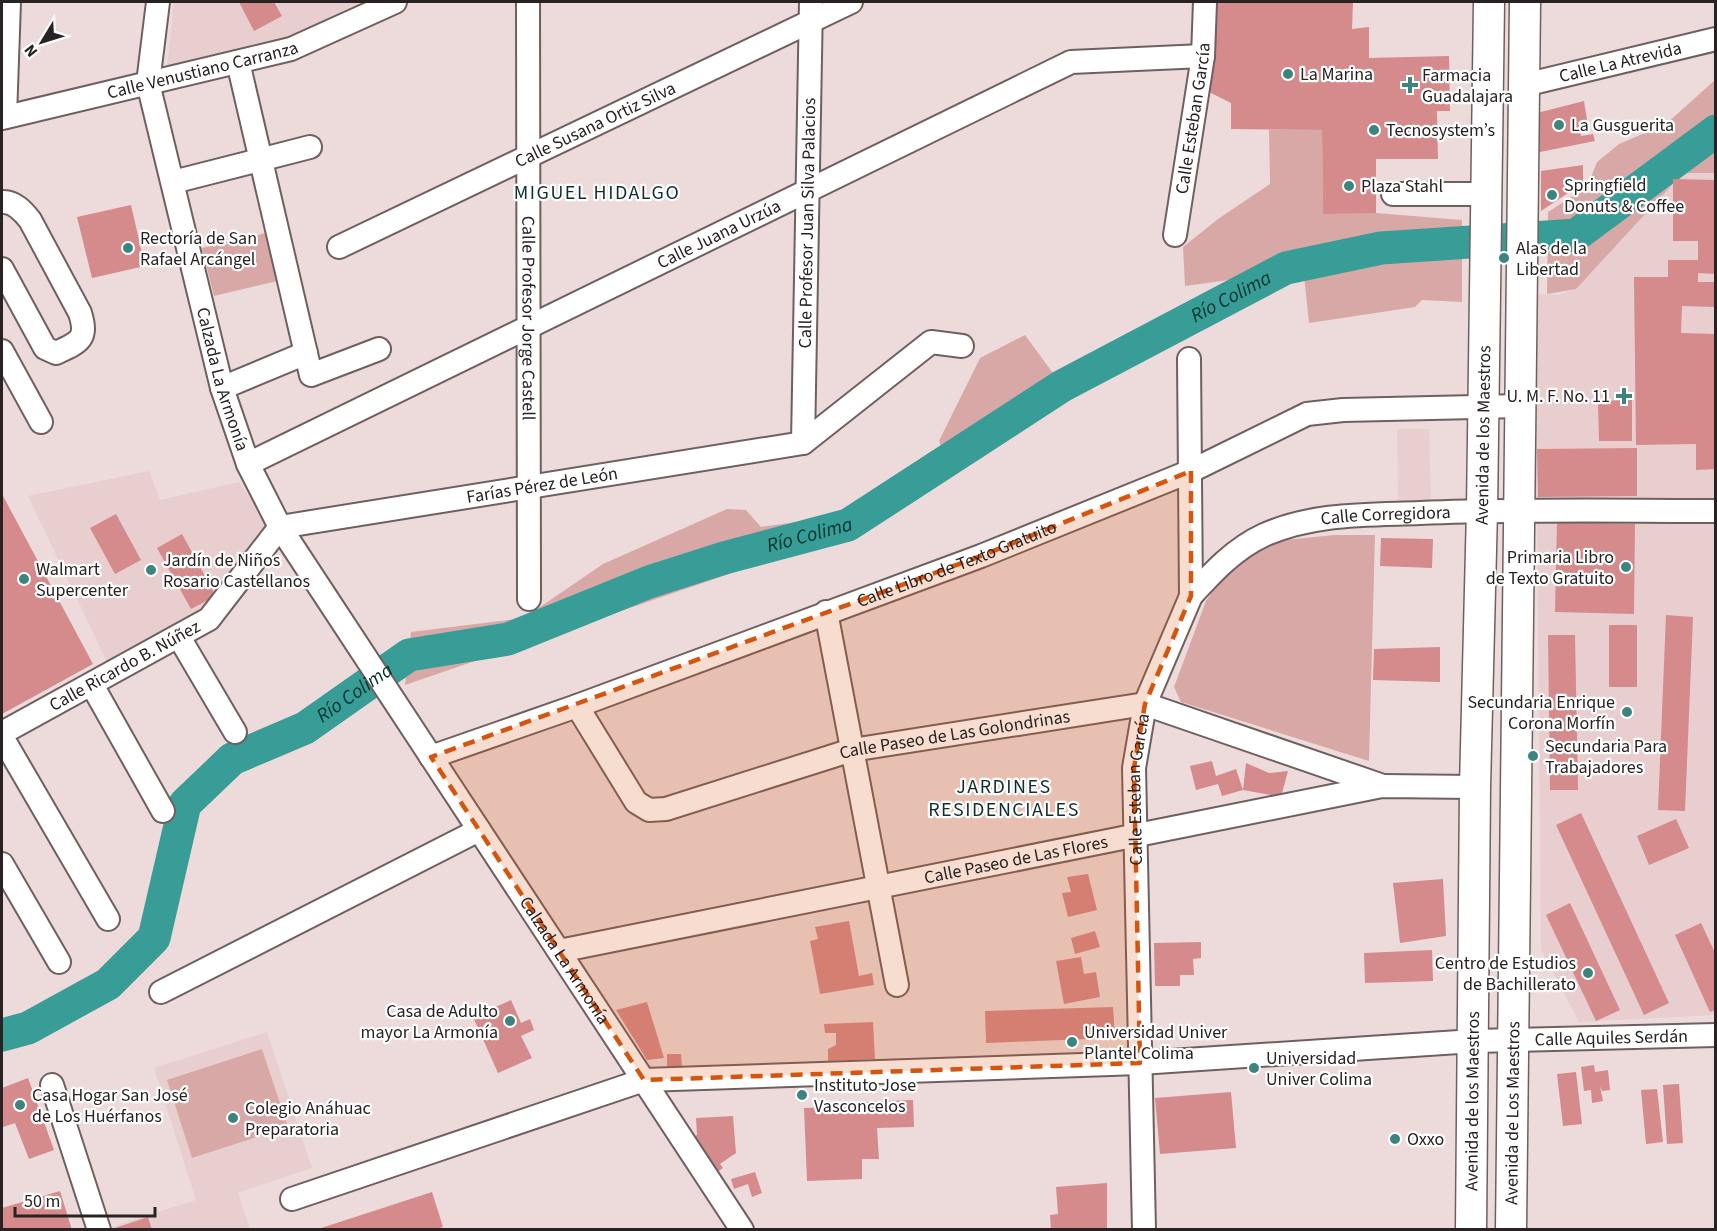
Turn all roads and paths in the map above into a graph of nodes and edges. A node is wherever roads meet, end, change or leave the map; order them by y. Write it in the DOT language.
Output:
graph roads {
  1 [pos="9,2"];
  2 [pos="158,2"];
  3 [pos="395,2"];
  4 [pos="528,2"];
  5 [pos="851,2"];
  6 [pos="1205,2"];
  7 [pos="1489,2"];
  8 [pos="1525,2"];
  9 [pos="811,11"];
  10 [pos="1716,39"];
  11 [pos="1203,56"];
  12 [pos="238,62"];
  13 [pos="148,82"];
  14 [pos="1524,85"];
  15 [pos="3,118"];
  16 [pos="310,147"];
  17 [pos="528,156"];
  18 [pos="260,160"];
  19 [pos="173,182"];
  20 [pos="808,192"];
  21 [pos="1393,194"];
  22 [pos="2,202"];
  23 [pos="1486,206"];
  24 [pos="1175,235"];
  25 [pos="339,248"];
  26 [pos="2,269"];
  27 [pos="527,328"];
  28 [pos="962,346"];
  29 [pos="379,349"];
  30 [pos="2,351"];
  31 [pos="306,353"];
  32 [pos="1189,359"];
  33 [pos="222,388"];
  34 [pos="1484,406"];
  35 [pos="1520,406"];
  36 [pos="41,422"];
  37 [pos="804,443"];
  38 [pos="248,464"];
  39 [pos="1191,471"];
  40 [pos="529,487"];
  41 [pos="1482,510"];
  42 [pos="1517,510"];
  43 [pos="1716,511"];
  44 [pos="280,527"];
  45 [pos="1191,596"];
  46 [pos="530,599"];
  47 [pos="826,612"];
  48 [pos="179,637"];
  49 [pos="92,685"];
  50 [pos="1145,704"];
  51 [pos="577,706"];
  52 [pos="235,732"];
  53 [pos="2,735"];
  54 [pos="852,750"];
  55 [pos="431,757"];
  56 [pos="1382,786"];
  57 [pos="1474,787"];
  58 [pos="163,811"];
  59 [pos="479,830"];
  60 [pos="1135,834"];
  61 [pos="2,864"];
  62 [pos="879,887"];
  63 [pos="108,919"];
  64 [pos="559,951"];
  65 [pos="59,962"];
  66 [pos="897,985"];
  67 [pos="161,992"];
  68 [pos="1716,1035"];
  69 [pos="1514,1040"];
  70 [pos="1474,1041"];
  71 [pos="1140,1063"];
  72 [pos="644,1080"];
  73 [pos="52,1085"];
  74 [pos="292,1199"];
  75 [pos="99,1230"];
  76 [pos="742,1230"];
  77 [pos="1144,1230"];
  78 [pos="1471,1230"];
  79 [pos="1511,1230"];
  1 -- 15 [label="street"];
  2 -- 13 [label="street"];
  3 -- 12 [label="street, Calle Venustiano Carranza"];
  4 -- 17 [label="street, Calle Profesor Jorge Castell"];
  5 -- 9 [label="street, Calle Susana Ortiz Silva"];
  6 -- 11 [label="street, Calle Esteban García"];
  7 -- 23 [label="main road, Avenida de los Maestros"];
  8 -- 14 [label="main road"];
  9 -- 17 [label="street, Calle Susana Ortiz Silva"];
  9 -- 20 [label="street, Calle Profesor Juan Silva Palacios"];
  10 -- 14 [label="street, Calle La Atrevida"];
  11 -- 20 [label="street, Calle Juana Urzúa"];
  11 -- 24 [label="street, Calle Esteban García"];
  12 -- 13 [label="street, Calle Venustiano Carranza"];
  12 -- 18 [label="street"];
  13 -- 15 [label="street, Calle Venustiano Carranza"];
  13 -- 19 [label="street, Calzada La Armonía"];
  14 -- 35 [label="main road, Avenida de Los Maestros"];
  16 -- 18 [label="street"];
  17 -- 25 [label="street, Calle Susana Ortiz Silva"];
  17 -- 27 [label="street, Calle Profesor Jorge Castell"];
  18 -- 19 [label="street"];
  18 -- 31 [label="street"];
  19 -- 33 [label="street, Calzada La Armonía"];
  20 -- 27 [label="street, Calle Juana Urzúa"];
  20 -- 37 [label="street, Calle Profesor Juan Silva Palacios"];
  21 -- 23 [label="street"];
  22 -- 26 [label="street"];
  23 -- 34 [label="main road, Avenida de los Maestros"];
  27 -- 38 [label="street, Calle Juana Urzúa"];
  27 -- 40 [label="street, Calle Profesor Jorge Castell"];
  28 -- 37 [label="street"];
  29 -- 31 [label="street"];
  30 -- 36 [label="street"];
  31 -- 33 [label="street"];
  32 -- 39 [label="street, Calle Esteban García"];
  33 -- 38 [label="street, Calzada La Armonía"];
  34 -- 35 [label="street, Calle Libro de Texto Gratuito"];
  34 -- 39 [label="street, Calle Libro de Texto Gratuito"];
  34 -- 41 [label="main road, Avenida de los Maestros"];
  35 -- 42 [label="main road, Avenida de Los Maestros"];
  37 -- 40 [label="street, Farías Pérez de León"];
  38 -- 44 [label="street, Calzada La Armonía"];
  39 -- 45 [label="street, Calle Esteban García"];
  39 -- 47 [label="street, Calle Libro de Texto Gratuito"];
  40 -- 44 [label="street, Farías Pérez de León"];
  40 -- 46 [label="street, Calle Profesor Jorge Castell"];
  41 -- 42 [label="street, Calle Corregidora"];
  41 -- 45 [label="street, Calle Corregidora"];
  41 -- 57 [label="main road, Avenida de los Maestros"];
  42 -- 43 [label="street, Calle Corregidora"];
  42 -- 69 [label="main road, Avenida de Los Maestros"];
  44 -- 48 [label="street, Calle Ricardo B. Núñez"];
  44 -- 55 [label="street, Calzada La Armonía"];
  45 -- 50 [label="street, Calle Esteban García"];
  47 -- 51 [label="street, Calle Libro de Texto Gratuito"];
  47 -- 54 [label="street"];
  48 -- 49 [label="street, Calle Ricardo B. Núñez"];
  48 -- 52 [label="street"];
  49 -- 53 [label="street, Calle Ricardo B. Núñez"];
  49 -- 58 [label="street"];
  50 -- 54 [label="street, Calle Paseo de Las Golondrinas"];
  50 -- 56 [label="street, Calle Paseo de Las Golondrinas"];
  50 -- 60 [label="street, Calle Esteban García"];
  51 -- 54 [label="street, Calle Paseo de Las Golondrinas"];
  51 -- 55 [label="street, Calle Libro de Texto Gratuito"];
  53 -- 63 [label="street"];
  54 -- 62 [label="street"];
  55 -- 59 [label="street, Calzada La Armonía"];
  56 -- 57 [label="street, Calle Paseo de Las Flores"];
  56 -- 60 [label="street, Calle Paseo de Las Flores"];
  57 -- 70 [label="main road, Avenida de los Maestros"];
  59 -- 64 [label="street, Calzada La Armonía"];
  59 -- 67 [label="street"];
  60 -- 62 [label="street, Calle Paseo de Las Flores"];
  60 -- 71 [label="street, Calle Esteban García"];
  61 -- 65 [label="street"];
  62 -- 64 [label="street, Calle Paseo de Las Flores"];
  62 -- 66 [label="street"];
  64 -- 72 [label="street, Calzada La Armonía"];
  68 -- 69 [label="street, Calle Aquiles Serdán"];
  69 -- 70 [label="street, Calle Aquiles Serdán"];
  69 -- 79 [label="main road, Avenida de Los Maestros"];
  70 -- 71 [label="street, Calle Aquiles Serdán"];
  70 -- 78 [label="main road, Avenida de los Maestros"];
  71 -- 72 [label="street, Calle Aquiles Serdán"];
  71 -- 77 [label="street, Calle Esteban García"];
  72 -- 74 [label="street, Calle Aquiles Serdán"];
  72 -- 76 [label="street, Calzada La Armonía"];
  73 -- 75 [label="street"];
}
